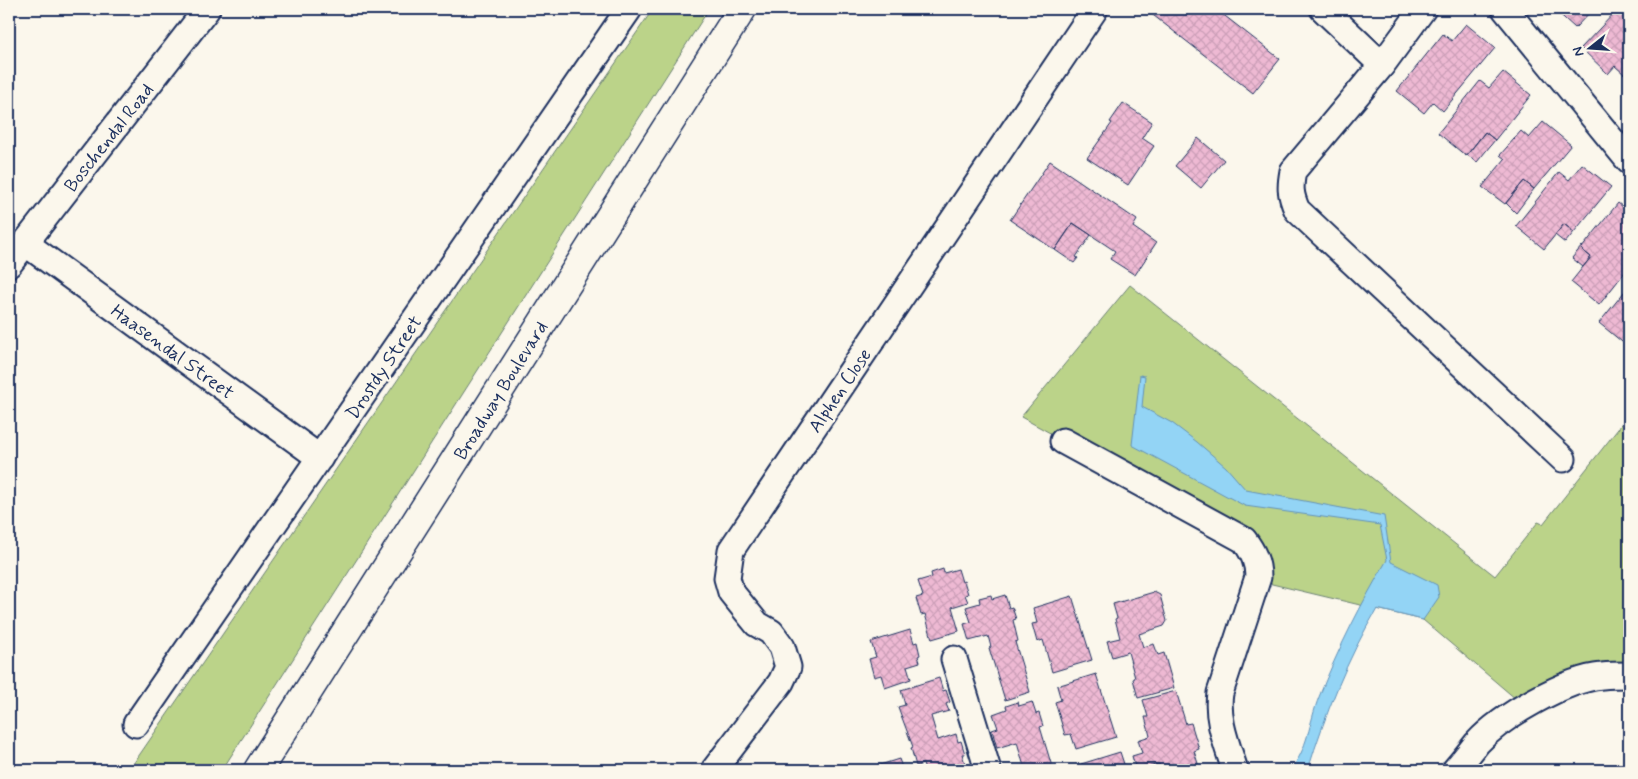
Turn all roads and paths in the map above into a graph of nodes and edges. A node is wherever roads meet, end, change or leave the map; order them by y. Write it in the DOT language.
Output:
graph roads {
  1 [pos="207,9"];
  2 [pos="629,9"];
  3 [pos="742,9"];
  4 [pos="1095,9"];
  5 [pos="1323,9"];
  6 [pos="1423,9"];
  7 [pos="1505,9"];
  8 [pos="1382,65"];
  9 [pos="1629,161"];
  10 [pos="25,244"];
  11 [pos="9,264"];
  12 [pos="1063,441"];
  13 [pos="320,458"];
  14 [pos="1563,459"];
  15 [pos="954,659"];
  16 [pos="1629,675"];
  17 [pos="136,724"];
  18 [pos="258,770"];
  19 [pos="714,770"];
  20 [pos="988,770"];
  21 [pos="1234,770"];
  22 [pos="1456,770"];
  1 -- 10 [label="street, Boschendal Road"];
  2 -- 13 [label="street, Drostdy Street"];
  3 -- 18 [label="main road, Broadway Boulevard"];
  4 -- 19 [label="street, Alphen Close"];
  5 -- 8 [label="street"];
  6 -- 8 [label="street"];
  7 -- 9 [label="street"];
  8 -- 14 [label="street"];
  10 -- 11 [label="street, Boschendal Road"];
  10 -- 13 [label="street, Haasendal Street"];
  12 -- 21 [label="street"];
  13 -- 17 [label="street, Drostdy Street"];
  15 -- 20 [label="street"];
  16 -- 22 [label="street"];
}
